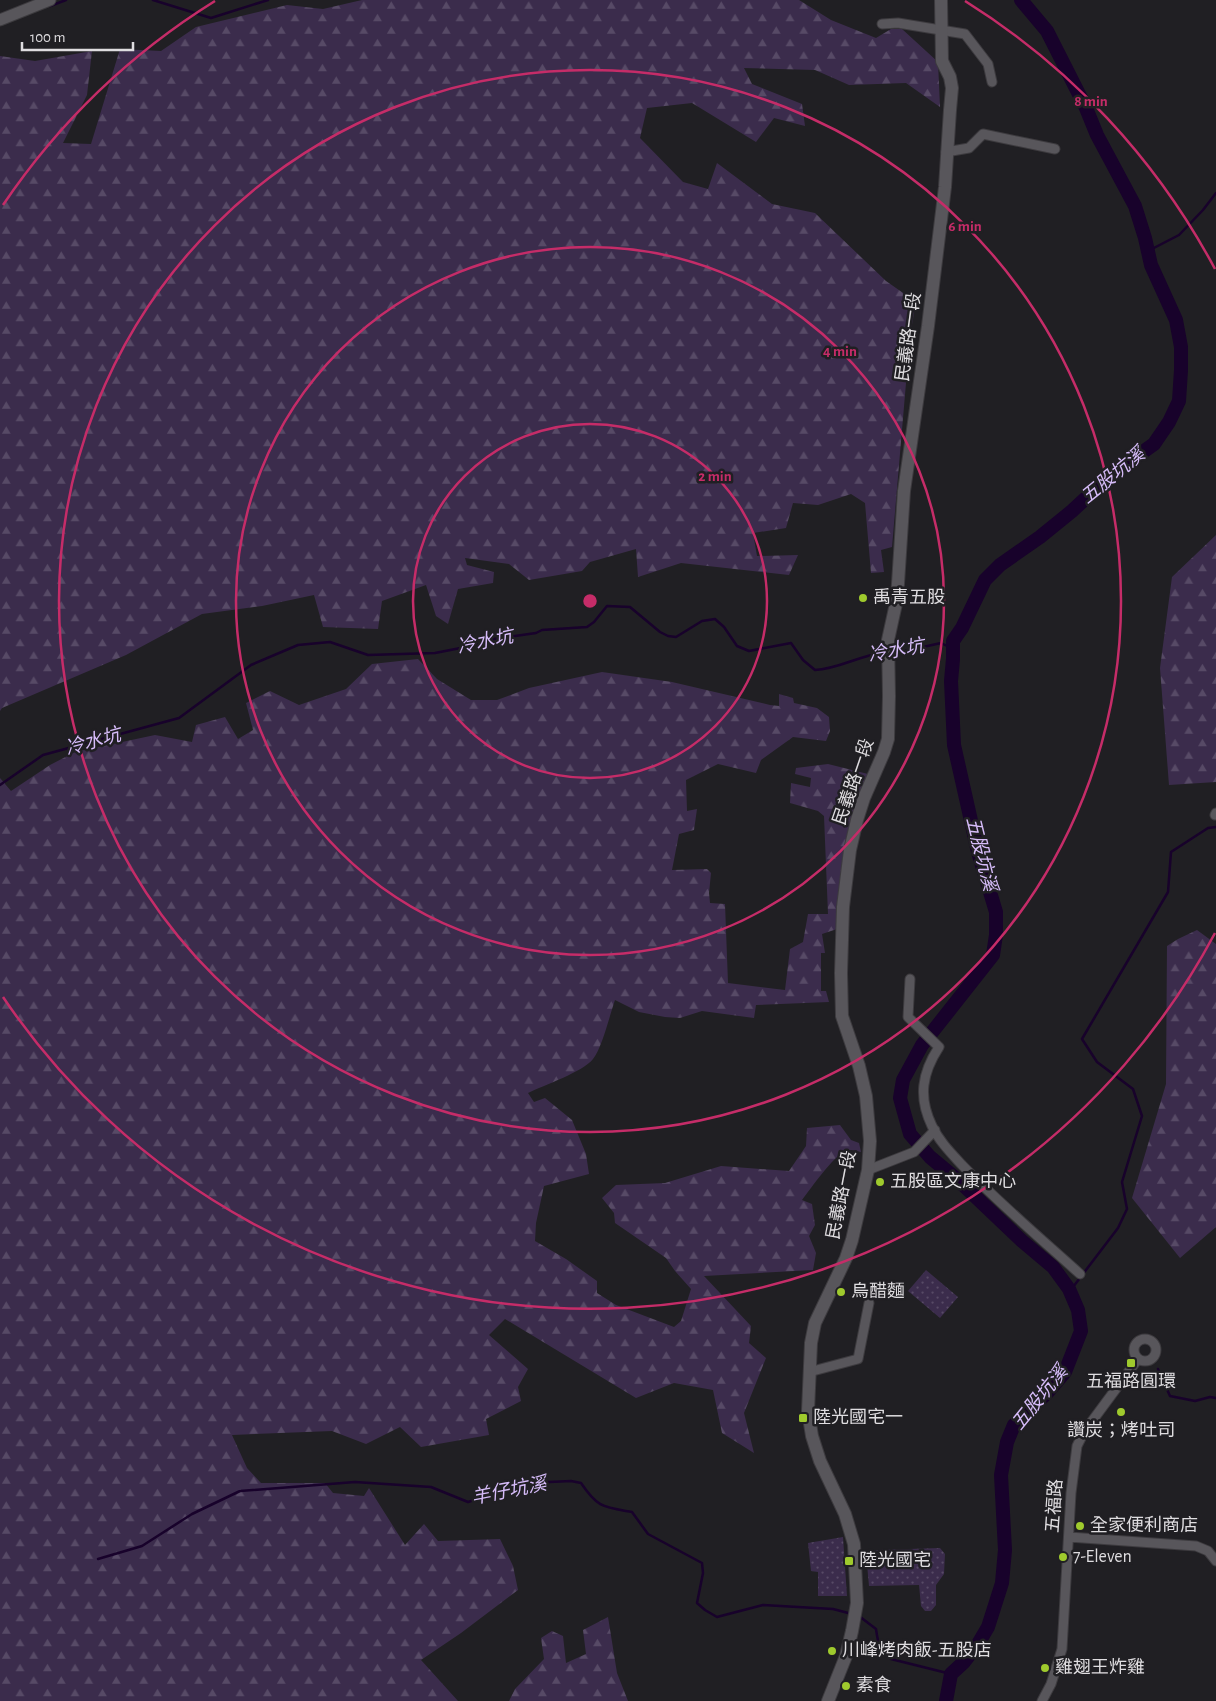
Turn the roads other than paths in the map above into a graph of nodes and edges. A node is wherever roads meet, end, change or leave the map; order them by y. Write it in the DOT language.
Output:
graph roads {
  1 [pos="50,0"];
  2 [pos="941,0"];
  3 [pos="0,20"];
  4 [pos="882,24"];
  5 [pos="941,31"];
  6 [pos="992,82"];
  7 [pos="1055,149"];
  8 [pos="946,152"];
  9 [pos="910,979"];
  10 [pos="933,1132"];
  11 [pos="868,1170"];
  12 [pos="1080,1274"];
  13 [pos="868,1303"];
  14 [pos="1138,1359"];
  15 [pos="809,1372"];
  16 [pos="1069,1537"];
  17 [pos="1216,1561"];
  18 [pos="828,1701"];
  19 [pos="1042,1701"];
  1 -- 3 [label="street"];
  2 -- 5 [label="main road, 民義路一段"];
  4 -- 5 [label="street"];
  5 -- 6 [label="street"];
  5 -- 8 [label="main road, 民義路一段"];
  7 -- 8 [label="street"];
  8 -- 11 [label="main road, 民義路一段"];
  9 -- 10 [label="street"];
  10 -- 11 [label="street"];
  10 -- 12 [label="street"];
  11 -- 15 [label="main road, 民義路一段"];
  13 -- 15 [label="street"];
  14 -- 16 [label="street, 五福路"];
  15 -- 18 [label="main road, 民義路一段"];
  16 -- 17 [label="street"];
  16 -- 19 [label="street, 五福路"];
}
